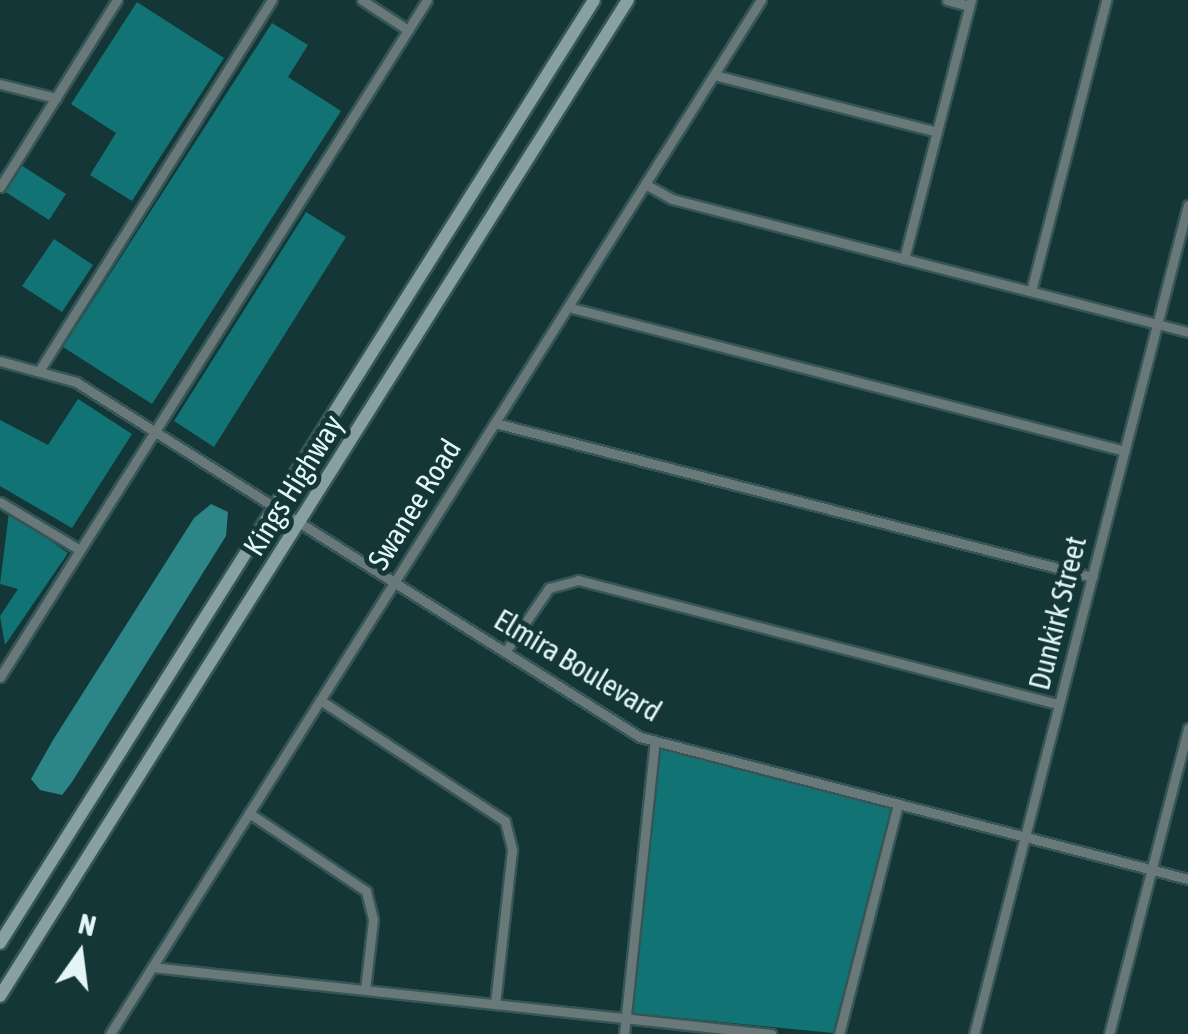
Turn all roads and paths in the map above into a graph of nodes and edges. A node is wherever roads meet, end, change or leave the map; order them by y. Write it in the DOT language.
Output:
graph roads {
  1 [pos="118,0"];
  2 [pos="272,0"];
  3 [pos="362,0"];
  4 [pos="426,0"];
  5 [pos="594,0"];
  6 [pos="628,0"];
  7 [pos="761,0"];
  8 [pos="947,0"];
  9 [pos="1106,0"];
  10 [pos="970,3"];
  11 [pos="408,30"];
  12 [pos="714,75"];
  13 [pos="0,84"];
  14 [pos="56,98"];
  15 [pos="937,132"];
  16 [pos="645,184"];
  17 [pos="0,186"];
  18 [pos="1188,205"];
  19 [pos="904,259"];
  20 [pos="1031,292"];
  21 [pos="568,307"];
  22 [pos="1157,324"];
  23 [pos="1188,332"];
  24 [pos="0,361"];
  25 [pos="38,371"];
  26 [pos="495,423"];
  27 [pos="155,432"];
  28 [pos="1125,451"];
  29 [pos="0,502"];
  30 [pos="275,507"];
  31 [pos="299,522"];
  32 [pos="80,550"];
  33 [pos="1092,577"];
  34 [pos="394,582"];
  35 [pos="505,652"];
  36 [pos="5,659"];
  37 [pos="0,677"];
  38 [pos="320,700"];
  39 [pos="1059,704"];
  40 [pos="1188,728"];
  41 [pos="655,741"];
  42 [pos="898,804"];
  43 [pos="249,813"];
  44 [pos="1025,837"];
  45 [pos="1152,870"];
  46 [pos="1188,879"];
  47 [pos="0,944"];
  48 [pos="152,967"];
  49 [pos="365,990"];
  50 [pos="0,996"];
  51 [pos="495,1004"];
  52 [pos="625,1018"];
  53 [pos="110,1034"];
  54 [pos="624,1034"];
  55 [pos="772,1034"];
  56 [pos="839,1034"];
  57 [pos="974,1034"];
  58 [pos="1109,1034"];
  1 -- 14 [label="street"];
  2 -- 25 [label="street"];
  3 -- 11 [label="street"];
  4 -- 11 [label="street"];
  5 -- 30 [label="main road, Kings Highway"];
  6 -- 31 [label="main road, Kings Highway"];
  7 -- 12 [label="street, Swanee Road"];
  8 -- 10 [label="street"];
  9 -- 20 [label="street"];
  10 -- 15 [label="street"];
  11 -- 27 [label="street"];
  12 -- 15 [label="street"];
  12 -- 16 [label="street, Swanee Road"];
  13 -- 14 [label="street"];
  14 -- 17 [label="street"];
  15 -- 19 [label="street"];
  16 -- 19 [label="street"];
  16 -- 21 [label="street, Swanee Road"];
  18 -- 22 [label="street, Dunkirk Street"];
  19 -- 20 [label="street"];
  20 -- 22 [label="street"];
  21 -- 26 [label="street, Swanee Road"];
  21 -- 28 [label="street"];
  22 -- 23 [label="street"];
  22 -- 28 [label="street, Dunkirk Street"];
  24 -- 25 [label="street, Elmira Boulevard"];
  25 -- 27 [label="street, Elmira Boulevard"];
  26 -- 33 [label="street"];
  26 -- 34 [label="street, Swanee Road"];
  27 -- 30 [label="street, Elmira Boulevard"];
  27 -- 32 [label="street"];
  28 -- 33 [label="street, Dunkirk Street"];
  29 -- 32 [label="street"];
  30 -- 31 [label="street, Elmira Boulevard"];
  30 -- 47 [label="main road, Kings Highway"];
  31 -- 34 [label="street, Elmira Boulevard"];
  31 -- 50 [label="main road, Kings Highway"];
  32 -- 36 [label="street"];
  33 -- 39 [label="street, Dunkirk Street"];
  34 -- 35 [label="street, Elmira Boulevard"];
  34 -- 38 [label="street, Swanee Road"];
  35 -- 39 [label="street"];
  35 -- 41 [label="street, Elmira Boulevard"];
  36 -- 37 [label="street"];
  38 -- 43 [label="street, Swanee Road"];
  38 -- 51 [label="street"];
  39 -- 44 [label="street, Dunkirk Street"];
  40 -- 45 [label="street"];
  41 -- 42 [label="street, Elmira Boulevard"];
  41 -- 52 [label="street"];
  42 -- 44 [label="street, Elmira Boulevard"];
  42 -- 56 [label="street"];
  43 -- 48 [label="street, Swanee Road"];
  43 -- 49 [label="street"];
  44 -- 45 [label="street, Elmira Boulevard"];
  44 -- 57 [label="street, Dunkirk Street"];
  45 -- 46 [label="street, Elmira Boulevard"];
  45 -- 58 [label="street"];
  48 -- 49 [label="street"];
  48 -- 53 [label="street, Swanee Road"];
  49 -- 51 [label="street"];
  51 -- 52 [label="street"];
  52 -- 54 [label="street"];
  52 -- 55 [label="street"];
}
